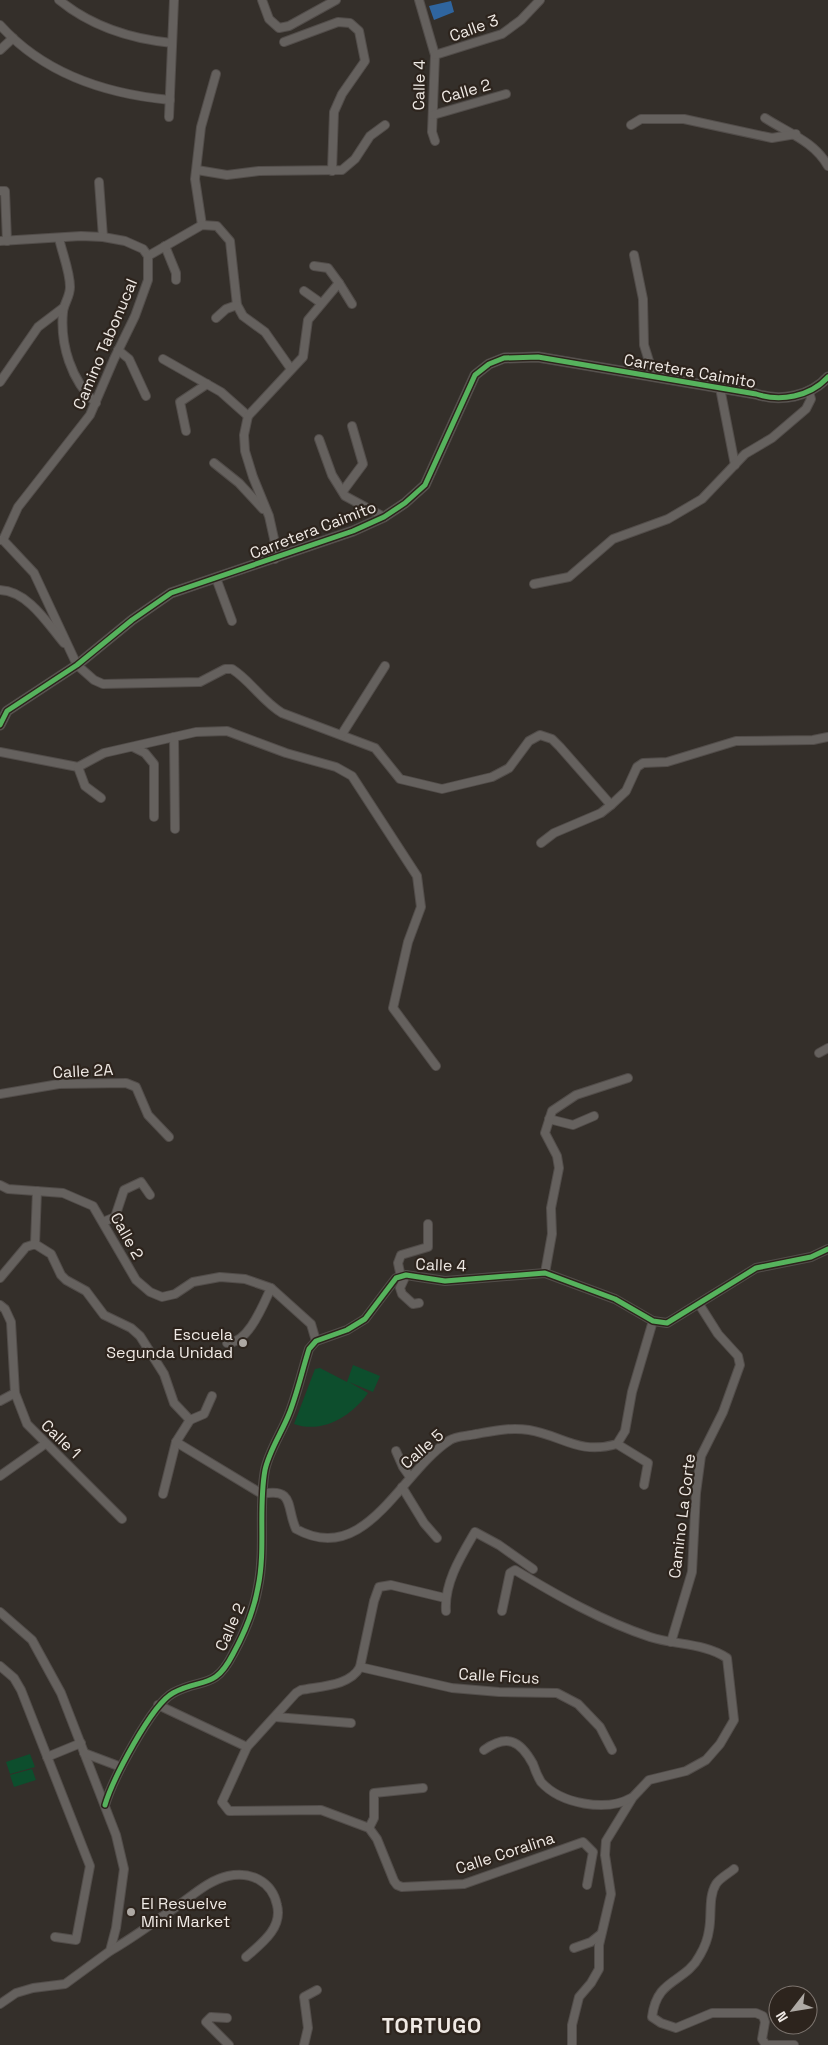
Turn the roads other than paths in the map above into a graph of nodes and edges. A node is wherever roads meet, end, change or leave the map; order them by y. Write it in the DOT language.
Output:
graph roads {
  1 [pos="59,0"];
  2 [pos="174,0"];
  3 [pos="262,0"];
  4 [pos="336,0"];
  5 [pos="419,0"];
  6 [pos="540,0"];
  7 [pos="0,25"];
  8 [pos="14,38"];
  9 [pos="284,42"];
  10 [pos="172,43"];
  11 [pos="0,50"];
  12 [pos="435,55"];
  13 [pos="216,74"];
  14 [pos="506,94"];
  15 [pos="170,100"];
  16 [pos="433,115"];
  17 [pos="169,117"];
  18 [pos="765,118"];
  19 [pos="385,125"];
  20 [pos="631,125"];
  21 [pos="796,134"];
  22 [pos="435,141"];
  23 [pos="828,166"];
  24 [pos="197,170"];
  25 [pos="332,171"];
  26 [pos="99,182"];
  27 [pos="0,190"];
  28 [pos="202,225"];
  29 [pos="103,237"];
  30 [pos="58,238"];
  31 [pos="4,241"];
  32 [pos="165,246"];
  33 [pos="634,255"];
  34 [pos="148,256"];
  35 [pos="314,266"];
  36 [pos="176,280"];
  37 [pos="339,283"];
  38 [pos="304,291"];
  39 [pos="321,303"];
  40 [pos="352,304"];
  41 [pos="237,305"];
  42 [pos="63,308"];
  43 [pos="216,318"];
  44 [pos="118,350"];
  45 [pos="163,359"];
  46 [pos="291,369"];
  47 [pos="654,377"];
  48 [pos="828,377"];
  49 [pos="0,382"];
  50 [pos="207,384"];
  51 [pos="720,388"];
  52 [pos="809,392"];
  53 [pos="146,396"];
  54 [pos="96,403"];
  55 [pos="248,416"];
  56 [pos="352,426"];
  57 [pos="186,431"];
  58 [pos="319,439"];
  59 [pos="214,463"];
  60 [pos="734,465"];
  61 [pos="343,491"];
  62 [pos="270,516"];
  63 [pos="384,517"];
  64 [pos="1,540"];
  65 [pos="275,559"];
  66 [pos="216,578"];
  67 [pos="534,584"];
  68 [pos="0,590"];
  69 [pos="232,621"];
  70 [pos="70,650"];
  71 [pos="77,665"];
  72 [pos="385,666"];
  73 [pos="0,725"];
  74 [pos="342,734"];
  75 [pos="174,737"];
  76 [pos="828,737"];
  77 [pos="133,747"];
  78 [pos="0,752"];
  79 [pos="78,767"];
  80 [pos="101,798"];
  81 [pos="611,805"];
  82 [pos="154,817"];
  83 [pos="174,829"];
  84 [pos="541,843"];
  85 [pos="828,1048"];
  86 [pos="819,1052"];
  87 [pos="436,1066"];
  88 [pos="628,1078"];
  89 [pos="0,1094"];
  90 [pos="594,1116"];
  91 [pos="549,1119"];
  92 [pos="169,1137"];
  93 [pos="0,1184"];
  94 [pos="37,1191"];
  95 [pos="150,1195"];
  96 [pos="103,1222"];
  97 [pos="428,1224"];
  98 [pos="35,1244"];
  99 [pos="828,1249"];
  100 [pos="545,1272"];
  101 [pos="404,1276"];
  102 [pos="0,1278"];
  103 [pos="271,1288"];
  104 [pos="419,1303"];
  105 [pos="0,1304"];
  106 [pos="699,1304"];
  107 [pos="653,1321"];
  108 [pos="316,1340"];
  109 [pos="227,1343"];
  110 [pos="15,1393"];
  111 [pos="212,1396"];
  112 [pos="0,1401"];
  113 [pos="190,1420"];
  114 [pos="176,1442"];
  115 [pos="45,1444"];
  116 [pos="617,1444"];
  117 [pos="396,1451"];
  118 [pos="0,1476"];
  119 [pos="410,1477"];
  120 [pos="644,1485"];
  121 [pos="402,1487"];
  122 [pos="163,1494"];
  123 [pos="262,1494"];
  124 [pos="122,1519"];
  125 [pos="437,1538"];
  126 [pos="533,1569"];
  127 [pos="445,1598"];
  128 [pos="446,1611"];
  129 [pos="502,1611"];
  130 [pos="0,1612"];
  131 [pos="671,1642"];
  132 [pos="0,1666"];
  133 [pos="360,1667"];
  134 [pos="158,1705"];
  135 [pos="275,1717"];
  136 [pos="352,1723"];
  137 [pos="80,1743"];
  138 [pos="248,1747"];
  139 [pos="484,1750"];
  140 [pos="612,1750"];
  141 [pos="84,1753"];
  142 [pos="47,1757"];
  143 [pos="121,1767"];
  144 [pos="422,1788"];
  145 [pos="633,1797"];
  146 [pos="105,1805"];
  147 [pos="369,1828"];
  148 [pos="734,1870"];
  149 [pos="587,1885"];
  150 [pos="601,1934"];
  151 [pos="55,1936"];
  152 [pos="574,1948"];
  153 [pos="110,1951"];
  154 [pos="246,1957"];
  155 [pos="317,1990"];
  156 [pos="0,2004"];
  157 [pos="227,2018"];
  158 [pos="229,2045"];
  159 [pos="304,2045"];
  160 [pos="572,2045"];
  161 [pos="794,2045"];
  1 -- 10 [label="street"];
  2 -- 10 [label="street"];
  3 -- 4 [label="street"];
  5 -- 12 [label="street, Calle 4"];
  6 -- 12 [label="street, Calle 3"];
  7 -- 8 [label="street"];
  8 -- 11 [label="street"];
  8 -- 15 [label="street"];
  9 -- 25 [label="street"];
  10 -- 15 [label="street"];
  12 -- 16 [label="street, Calle 4"];
  13 -- 24 [label="street"];
  14 -- 16 [label="street, Calle 2"];
  15 -- 17 [label="street"];
  16 -- 22 [label="street, Calle 4"];
  18 -- 21 [label="street"];
  19 -- 25 [label="street"];
  20 -- 21 [label="street"];
  21 -- 23 [label="street"];
  24 -- 25 [label="street"];
  24 -- 28 [label="street"];
  26 -- 29 [label="street"];
  27 -- 31 [label="street"];
  28 -- 32 [label="street"];
  28 -- 41 [label="street"];
  29 -- 30 [label="street"];
  29 -- 34 [label="street"];
  30 -- 31 [label="street"];
  30 -- 42 [label="street"];
  32 -- 34 [label="street"];
  32 -- 36 [label="street"];
  33 -- 47 [label="street"];
  34 -- 44 [label="street, Camino Tabonucal"];
  35 -- 37 [label="street"];
  37 -- 39 [label="street"];
  37 -- 40 [label="street"];
  38 -- 39 [label="street"];
  39 -- 46 [label="street"];
  41 -- 43 [label="street"];
  41 -- 46 [label="street"];
  42 -- 49 [label="street"];
  42 -- 54 [label="street"];
  44 -- 53 [label="street"];
  44 -- 54 [label="street, Camino Tabonucal"];
  45 -- 50 [label="street"];
  46 -- 55 [label="street"];
  47 -- 51 [label="street, Carretera Caimito"];
  47 -- 63 [label="street, Carretera Caimito"];
  48 -- 52 [label="street, Carretera Caimito"];
  50 -- 55 [label="street"];
  50 -- 57 [label="street"];
  51 -- 52 [label="street, Carretera Caimito"];
  51 -- 60 [label="street"];
  52 -- 60 [label="street"];
  54 -- 64 [label="street, Camino Tabonucal"];
  55 -- 62 [label="street"];
  56 -- 61 [label="street"];
  58 -- 61 [label="street"];
  59 -- 62 [label="street"];
  60 -- 67 [label="street"];
  61 -- 63 [label="street"];
  62 -- 65 [label="street"];
  63 -- 65 [label="street, Carretera Caimito"];
  64 -- 70 [label="street"];
  65 -- 66 [label="street, Carretera Caimito"];
  66 -- 69 [label="street"];
  66 -- 71 [label="street, Carretera Caimito"];
  68 -- 70 [label="street"];
  70 -- 71 [label="street"];
  71 -- 73 [label="street, Carretera Caimito"];
  71 -- 74 [label="street"];
  72 -- 74 [label="street"];
  74 -- 81 [label="street"];
  75 -- 77 [label="street"];
  75 -- 83 [label="street"];
  75 -- 87 [label="street"];
  76 -- 81 [label="street"];
  77 -- 79 [label="street"];
  77 -- 82 [label="street"];
  78 -- 79 [label="street"];
  79 -- 80 [label="street"];
  81 -- 84 [label="street"];
  85 -- 86 [label="street"];
  88 -- 91 [label="street"];
  89 -- 92 [label="street, Calle 2A"];
  90 -- 91 [label="street"];
  91 -- 100 [label="street"];
  93 -- 94 [label="street, Calle 2"];
  94 -- 96 [label="street, Calle 2"];
  94 -- 98 [label="street"];
  95 -- 96 [label="street"];
  96 -- 103 [label="street, Calle 2"];
  97 -- 101 [label="street"];
  98 -- 102 [label="street"];
  98 -- 113 [label="street"];
  99 -- 106 [label="street"];
  100 -- 101 [label="street, Calle 4"];
  100 -- 107 [label="street, Calle 4"];
  101 -- 104 [label="street"];
  101 -- 108 [label="street, Calle 4"];
  103 -- 108 [label="street, Calle 2"];
  103 -- 109 [label="street"];
  105 -- 110 [label="street, Calle 1"];
  106 -- 107 [label="street"];
  106 -- 131 [label="street, Camino La Corte"];
  107 -- 116 [label="street"];
  108 -- 123 [label="street"];
  110 -- 112 [label="street"];
  110 -- 115 [label="street, Calle 1"];
  111 -- 113 [label="street"];
  113 -- 114 [label="street"];
  114 -- 122 [label="street"];
  114 -- 123 [label="street, Calle 5"];
  115 -- 118 [label="street"];
  115 -- 124 [label="street, Calle 1"];
  116 -- 119 [label="street, Calle 5"];
  116 -- 120 [label="street"];
  117 -- 119 [label="street"];
  119 -- 121 [label="street, Calle 5"];
  121 -- 123 [label="street, Calle 5"];
  121 -- 125 [label="street"];
  123 -- 134 [label="street, Calle 2"];
  126 -- 127 [label="street"];
  127 -- 128 [label="street"];
  127 -- 133 [label="street"];
  129 -- 131 [label="street"];
  130 -- 137 [label="street"];
  131 -- 145 [label="street"];
  132 -- 142 [label="street"];
  133 -- 135 [label="street"];
  133 -- 140 [label="street, Calle Ficus"];
  134 -- 138 [label="street"];
  134 -- 143 [label="street, Calle 2"];
  135 -- 136 [label="street"];
  135 -- 138 [label="street"];
  137 -- 141 [label="street"];
  137 -- 142 [label="street"];
  138 -- 147 [label="street"];
  139 -- 145 [label="street"];
  141 -- 143 [label="street"];
  141 -- 146 [label="street"];
  142 -- 151 [label="street"];
  143 -- 146 [label="street, Calle 2"];
  144 -- 147 [label="street"];
  145 -- 150 [label="street"];
  146 -- 153 [label="street"];
  147 -- 149 [label="street, Calle Coralina"];
  148 -- 161 [label="street"];
  150 -- 152 [label="street"];
  150 -- 160 [label="street"];
  153 -- 154 [label="street"];
  153 -- 156 [label="street"];
  155 -- 159 [label="street"];
  157 -- 158 [label="street"];
}
